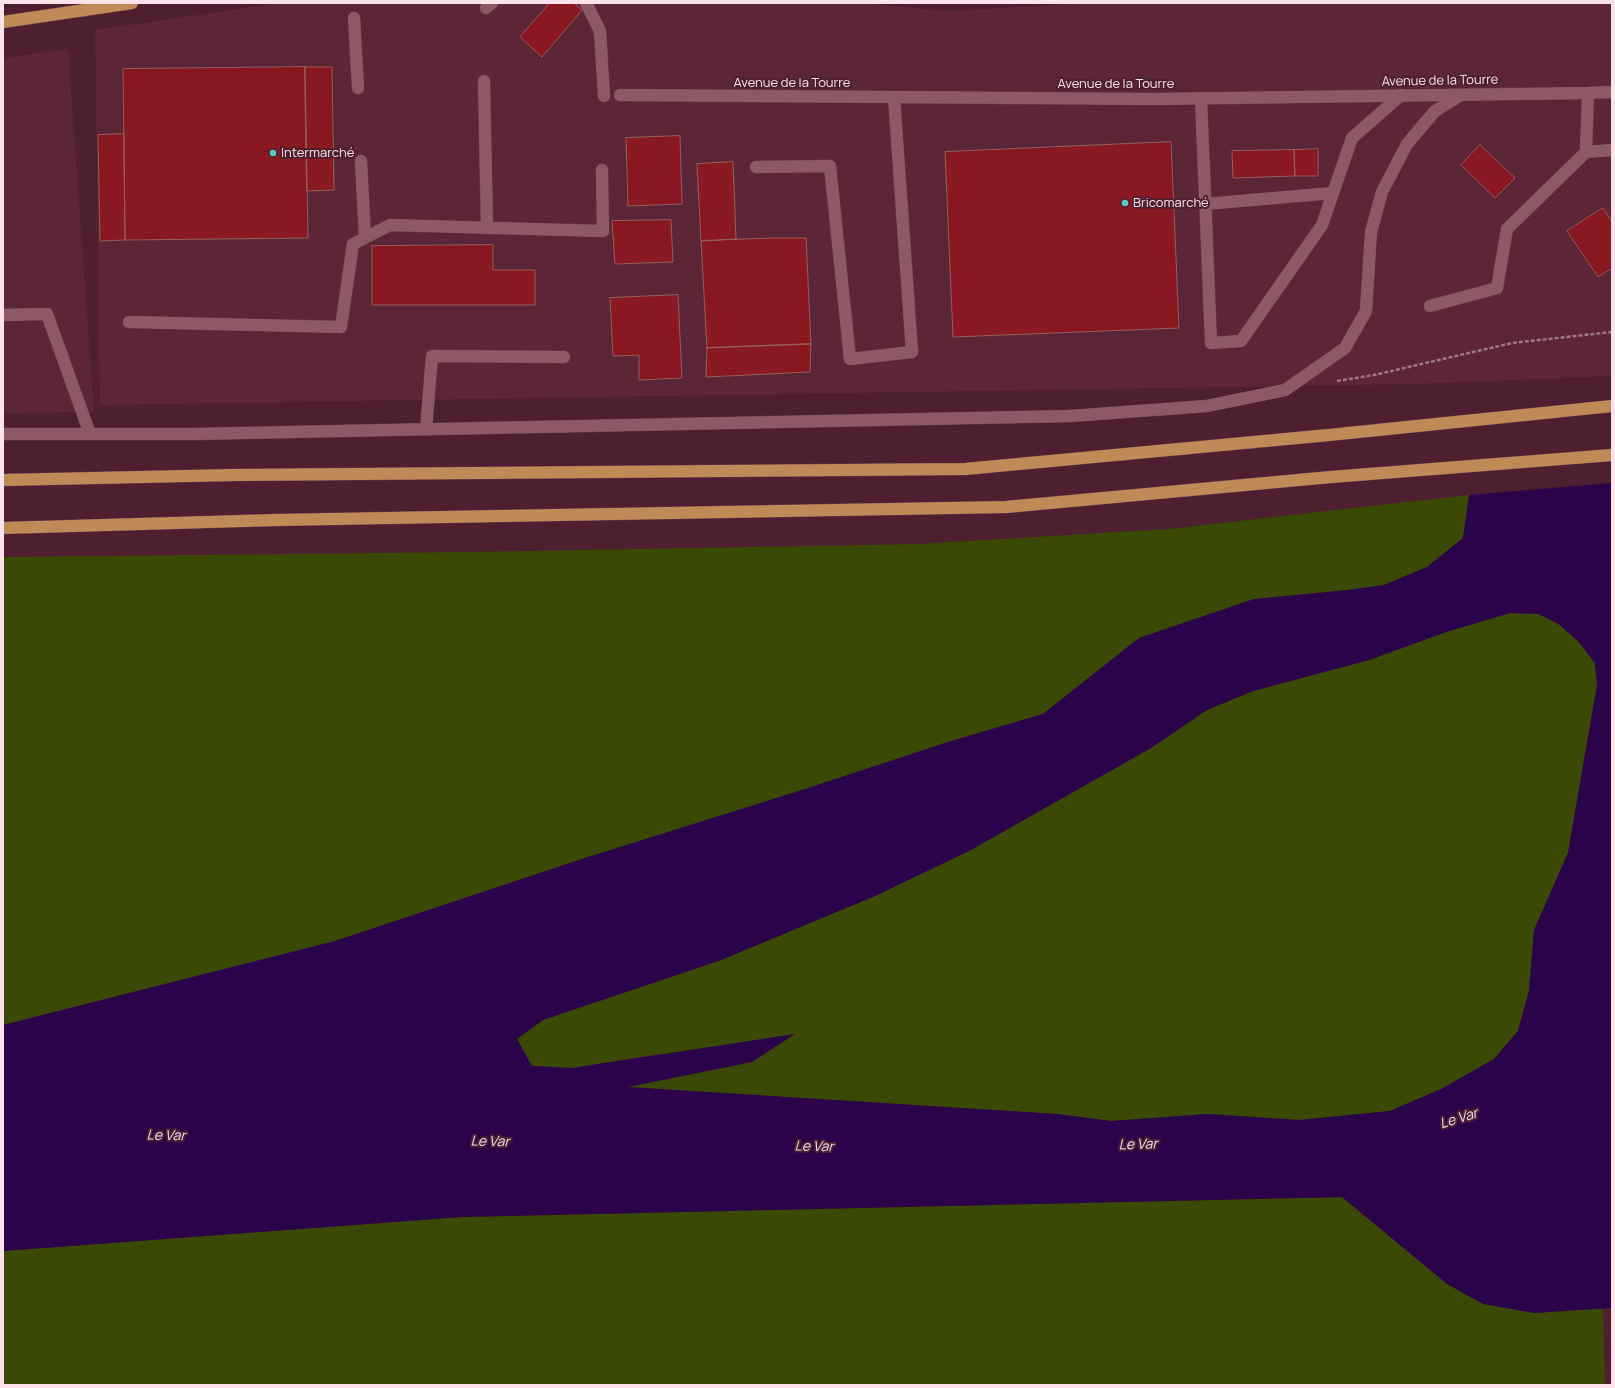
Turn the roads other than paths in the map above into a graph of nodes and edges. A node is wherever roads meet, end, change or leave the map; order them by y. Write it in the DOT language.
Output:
graph roads {
  1 [pos="132,3"];
  2 [pos="586,3"];
  3 [pos="354,18"];
  4 [pos="3,22"];
  5 [pos="484,81"];
  6 [pos="358,88"];
  7 [pos="1612,92"];
  8 [pos="1588,93"];
  9 [pos="620,95"];
  10 [pos="1401,95"];
  11 [pos="1461,95"];
  12 [pos="604,96"];
  13 [pos="894,97"];
  14 [pos="1201,98"];
  15 [pos="1612,150"];
  16 [pos="1586,152"];
  17 [pos="361,161"];
  18 [pos="756,167"];
  19 [pos="602,170"];
  20 [pos="1334,193"];
  21 [pos="1205,204"];
  22 [pos="488,228"];
  23 [pos="365,238"];
  24 [pos="1430,306"];
  25 [pos="3,315"];
  26 [pos="129,322"];
  27 [pos="564,357"];
  28 [pos="1612,406"];
  29 [pos="426,429"];
  30 [pos="3,434"];
  31 [pos="90,434"];
  32 [pos="1612,455"];
  33 [pos="3,480"];
  34 [pos="3,528"];
  1 -- 4 [label="highway"];
  2 -- 12 [label="street"];
  3 -- 6 [label="street"];
  5 -- 22 [label="street"];
  7 -- 8 [label="street, Avenue de la Tourre"];
  8 -- 11 [label="street, Avenue de la Tourre"];
  8 -- 16 [label="street"];
  9 -- 13 [label="street, Avenue de la Tourre"];
  10 -- 11 [label="street, Avenue de la Tourre"];
  10 -- 14 [label="street, Avenue de la Tourre"];
  10 -- 20 [label="street"];
  11 -- 29 [label="street"];
  13 -- 14 [label="street, Avenue de la Tourre"];
  13 -- 18 [label="street"];
  14 -- 21 [label="street"];
  15 -- 16 [label="street"];
  16 -- 24 [label="street"];
  17 -- 23 [label="street"];
  19 -- 22 [label="street"];
  20 -- 21 [label="street"];
  20 -- 21 [label="street"];
  22 -- 23 [label="street"];
  23 -- 26 [label="street"];
  25 -- 31 [label="street"];
  27 -- 29 [label="street"];
  28 -- 33 [label="highway"];
  29 -- 31 [label="street"];
  30 -- 31 [label="street"];
  32 -- 34 [label="highway"];
}
